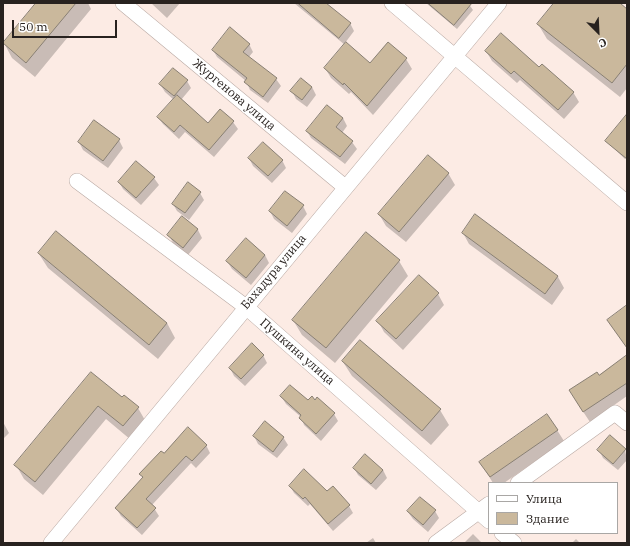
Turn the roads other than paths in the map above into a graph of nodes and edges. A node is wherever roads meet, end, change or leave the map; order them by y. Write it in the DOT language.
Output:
graph roads {
  1 [pos="123,3"];
  2 [pos="392,3"];
  3 [pos="499,3"];
  4 [pos="455,55"];
  5 [pos="77,181"];
  6 [pos="346,187"];
  7 [pos="627,204"];
  8 [pos="246,306"];
  9 [pos="627,423"];
  10 [pos="519,482"];
  11 [pos="485,512"];
  12 [pos="503,534"];
  13 [pos="51,543"];
  14 [pos="436,543"];
  15 [pos="514,543"];
  1 -- 6 [label="street, Жургенова улица"];
  2 -- 4 [label="street"];
  3 -- 4 [label="street, Бахадура улица"];
  4 -- 6 [label="street, Бахадура улица"];
  4 -- 7 [label="street"];
  5 -- 8 [label="street, Пушкина улица"];
  6 -- 8 [label="street, Бахадура улица"];
  8 -- 11 [label="street, Пушкина улица"];
  8 -- 13 [label="street, Бахадура улица"];
  9 -- 10 [label="street"];
  11 -- 14 [label="street"];
  12 -- 15 [label="street"];
}
